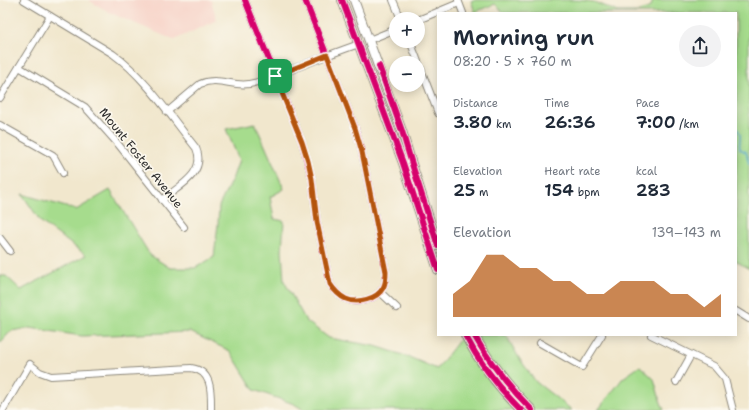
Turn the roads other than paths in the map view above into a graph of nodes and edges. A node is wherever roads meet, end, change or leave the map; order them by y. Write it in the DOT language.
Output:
graph roads {
  1 [pos="24,0"];
  2 [pos="245,0"];
  3 [pos="305,0"];
  4 [pos="342,0"];
  5 [pos="354,0"];
  6 [pos="393,0"];
  7 [pos="458,2"];
  8 [pos="398,12"];
  9 [pos="463,12"];
  10 [pos="50,16"];
  11 [pos="425,17"];
  12 [pos="353,28"];
  13 [pos="389,32"];
  14 [pos="369,40"];
  15 [pos="359,44"];
  16 [pos="413,48"];
  17 [pos="327,55"];
  18 [pos="379,66"];
  19 [pos="19,67"];
  20 [pos="275,76"];
  21 [pos="0,98"];
  22 [pos="437,110"];
  23 [pos="167,112"];
  24 [pos="0,125"];
  25 [pos="63,173"];
  26 [pos="162,200"];
  27 [pos="184,227"];
  28 [pos="0,238"];
  29 [pos="437,243"];
  30 [pos="10,251"];
  31 [pos="437,267"];
  32 [pos="380,292"];
  33 [pos="397,308"];
  34 [pos="737,312"];
  35 [pos="749,319"];
  36 [pos="466,336"];
  37 [pos="475,336"];
  38 [pos="601,336"];
  39 [pos="653,336"];
  40 [pos="540,343"];
  41 [pos="691,355"];
  42 [pos="676,382"];
  43 [pos="3,410"];
  44 [pos="211,410"];
  45 [pos="521,410"];
  46 [pos="532,410"];
  47 [pos="733,410"];
  1 -- 10 [label="street"];
  2 -- 20 [label="street"];
  3 -- 17 [label="street"];
  4 -- 12 [label="main road"];
  5 -- 14 [label="main road"];
  6 -- 8 [label="street"];
  7 -- 9 [label="street"];
  7 -- 11 [label="street"];
  10 -- 19 [label="street"];
  10 -- 23 [label="street"];
  12 -- 14 [label="main road"];
  12 -- 15 [label="main road"];
  13 -- 14 [label="street"];
  14 -- 18 [label="main road"];
  15 -- 17 [label="street"];
  15 -- 18 [label="main road"];
  15 -- 31 [label="main road"];
  16 -- 22 [label="street"];
  17 -- 20 [label="street"];
  17 -- 32 [label="street"];
  18 -- 29 [label="main road"];
  19 -- 21 [label="street"];
  19 -- 26 [label="street, Mount Foster Avenue"];
  20 -- 23 [label="street"];
  20 -- 32 [label="street"];
  23 -- 26 [label="street"];
  24 -- 25 [label="street"];
  26 -- 27 [label="street, Mount Foster Avenue"];
  28 -- 30 [label="street"];
  32 -- 33 [label="street"];
  34 -- 35 [label="street"];
  36 -- 45 [label="main road"];
  37 -- 46 [label="main road"];
  38 -- 40 [label="street"];
  39 -- 41 [label="street"];
  41 -- 42 [label="street"];
  41 -- 47 [label="street"];
  43 -- 44 [label="street"];
}
